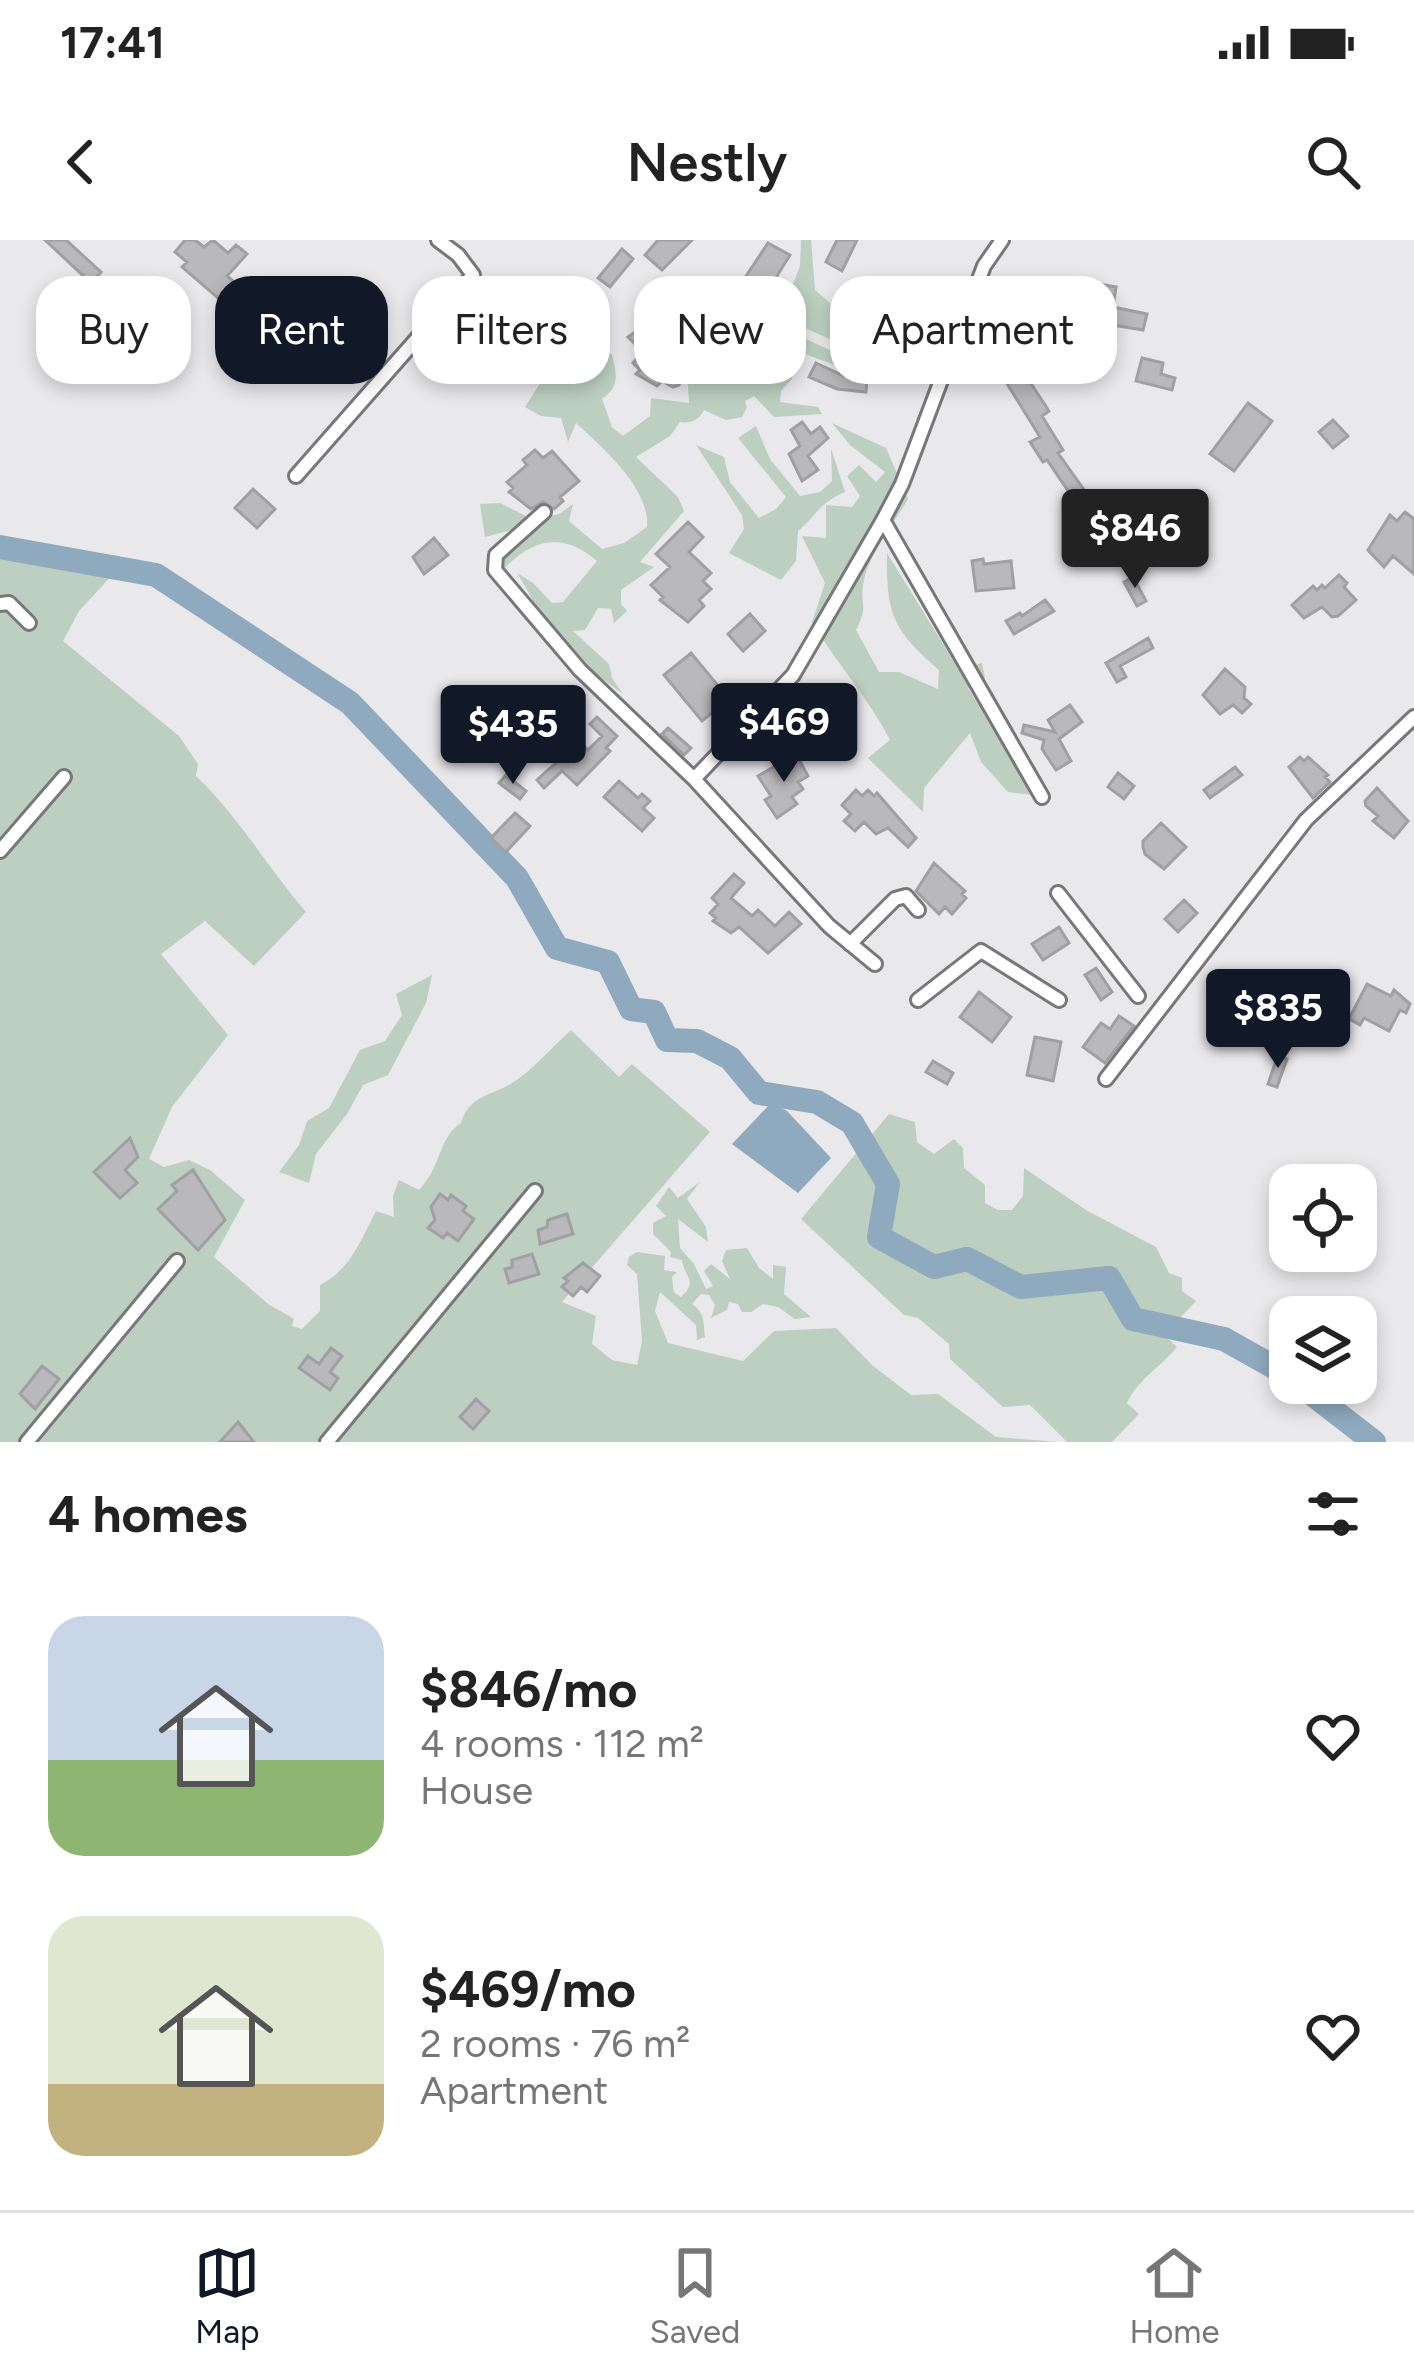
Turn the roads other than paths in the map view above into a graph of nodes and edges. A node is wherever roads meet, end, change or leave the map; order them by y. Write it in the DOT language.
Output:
graph roads {
  1 [pos="439,240"];
  2 [pos="1002,240"];
  3 [pos="296,476"];
  4 [pos="544,512"];
  5 [pos="883,520"];
  6 [pos="0,604"];
  7 [pos="29,623"];
  8 [pos="1414,717"];
  9 [pos="64,777"];
  10 [pos="694,779"];
  11 [pos="1042,797"];
  12 [pos="0,851"];
  13 [pos="1058,893"];
  14 [pos="918,910"];
  15 [pos="850,944"];
  16 [pos="875,964"];
  17 [pos="1138,996"];
  18 [pos="918,1000"];
  19 [pos="1059,1000"];
  20 [pos="1106,1078"];
  21 [pos="535,1191"];
  22 [pos="177,1262"];
  23 [pos="27,1442"];
  24 [pos="327,1442"];
  1 -- 3 [label="street"];
  2 -- 5 [label="street"];
  4 -- 10 [label="street"];
  5 -- 10 [label="street"];
  5 -- 11 [label="street"];
  6 -- 7 [label="street"];
  8 -- 20 [label="street"];
  9 -- 12 [label="street"];
  10 -- 15 [label="street"];
  13 -- 17 [label="street"];
  14 -- 15 [label="street"];
  15 -- 16 [label="street"];
  18 -- 19 [label="street"];
  21 -- 24 [label="street"];
  22 -- 23 [label="street"];
}
